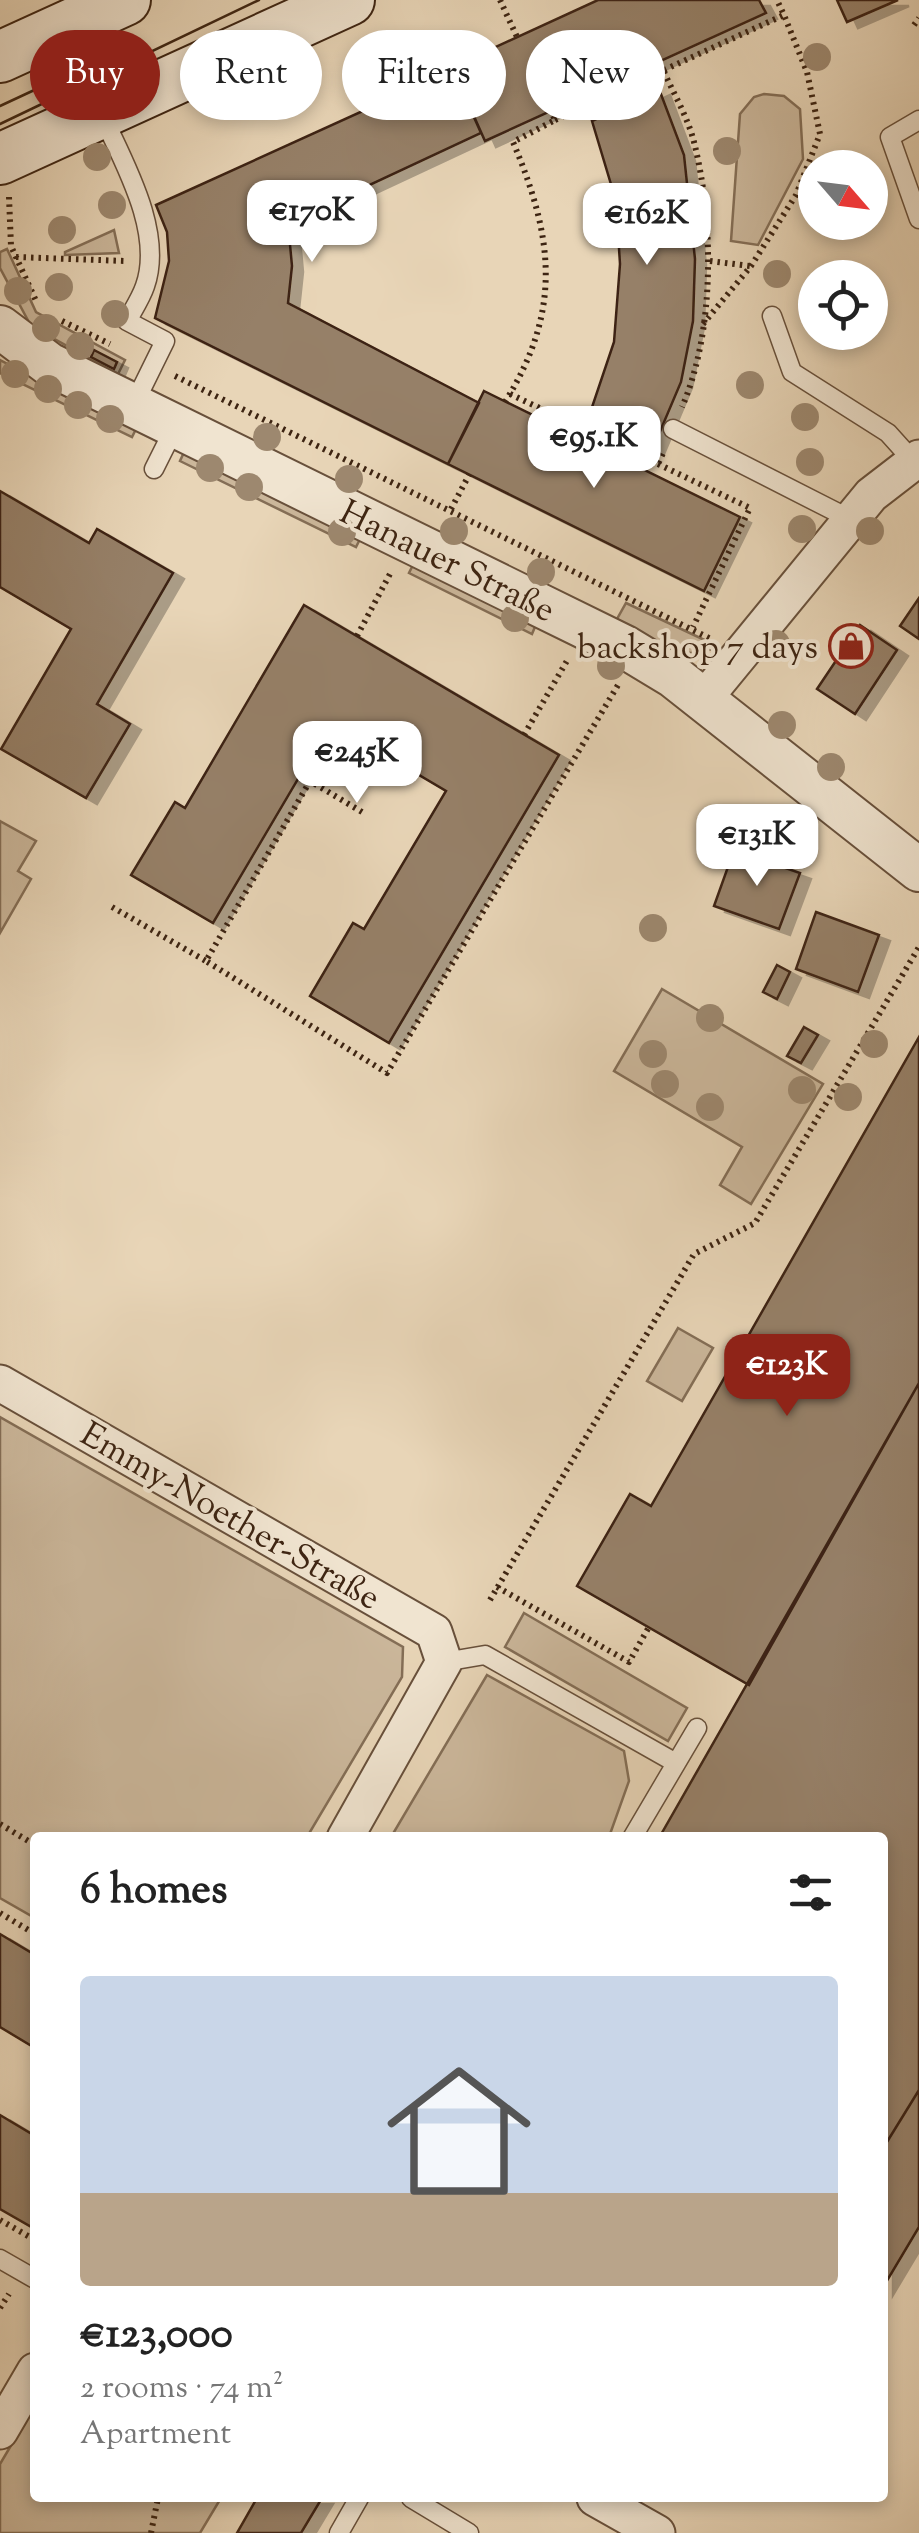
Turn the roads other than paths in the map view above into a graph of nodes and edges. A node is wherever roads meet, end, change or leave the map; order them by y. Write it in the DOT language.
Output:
graph roads {
  1 [pos="126,0"];
  2 [pos="349,0"];
  3 [pos="0,58"];
  4 [pos="160,87"];
  5 [pos="88,120"];
  6 [pos="104,120"];
  7 [pos="919,120"];
  8 [pos="0,159"];
  9 [pos="919,219"];
  10 [pos="772,316"];
  11 [pos="0,327"];
  12 [pos="133,406"];
  13 [pos="176,426"];
  14 [pos="673,429"];
  15 [pos="916,460"];
  16 [pos="154,468"];
  17 [pos="850,519"];
  18 [pos="704,700"];
  19 [pos="919,870"];
  20 [pos="0,1382"];
  21 [pos="444,1662"];
  22 [pos="696,1728"];
  23 [pos="676,1763"];
  24 [pos="349,1832"];
  25 [pos="636,1832"];
  26 [pos="0,2259"];
  27 [pos="30,2276"];
  28 [pos="30,2380"];
  29 [pos="0,2431"];
  30 [pos="358,2502"];
  31 [pos="418,2502"];
  32 [pos="602,2502"];
  33 [pos="342,2528"];
  34 [pos="362,2533"];
  35 [pos="469,2533"];
  36 [pos="657,2533"];
  1 -- 3 [label="main road"];
  2 -- 4 [label="main road"];
  5 -- 8 [label="main road"];
  6 -- 12 [label="lane"];
  7 -- 9 [label="lane"];
  10 -- 15 [label="lane"];
  11 -- 12 [label="street, Hanauer Straße"];
  12 -- 13 [label="street, Hanauer Straße"];
  13 -- 16 [label="lane"];
  13 -- 18 [label="street, Hanauer Straße"];
  14 -- 17 [label="lane"];
  15 -- 17 [label="street"];
  17 -- 18 [label="street"];
  18 -- 19 [label="street, Hanauer Straße"];
  20 -- 21 [label="street, Emmy-Noether-Straße"];
  21 -- 23 [label="lane"];
  21 -- 24 [label="street"];
  22 -- 23 [label="lane"];
  23 -- 25 [label="lane"];
  26 -- 27 [label="lane"];
  28 -- 29 [label="street"];
  30 -- 33 [label="lane"];
  31 -- 35 [label="lane"];
  32 -- 36 [label="street"];
  33 -- 34 [label="lane"];
}
